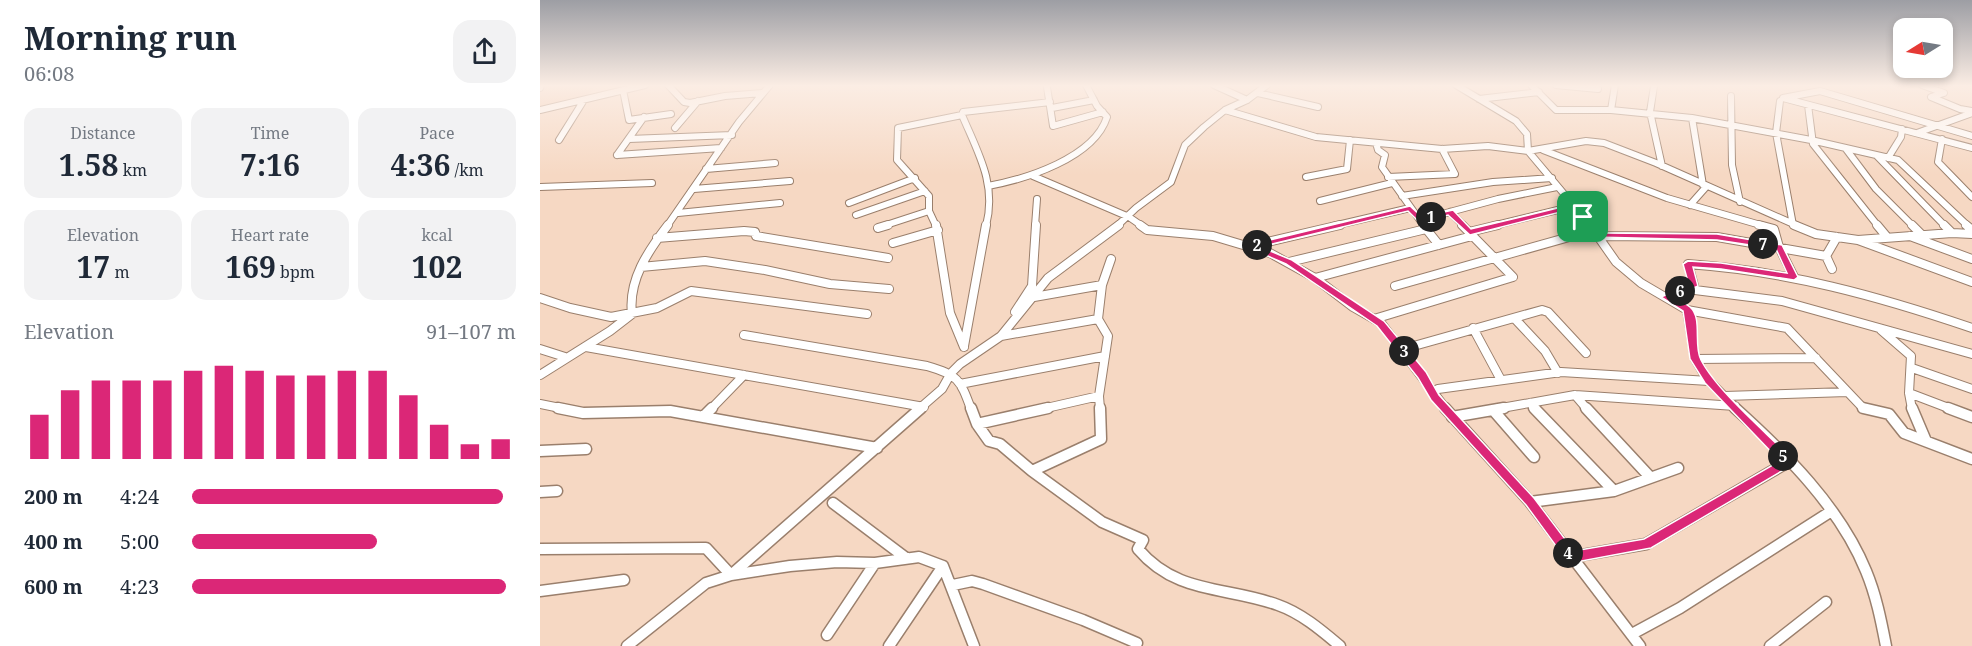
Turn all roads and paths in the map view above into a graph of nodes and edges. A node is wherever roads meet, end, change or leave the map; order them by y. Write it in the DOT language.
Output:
graph roads {
  1 [pos="575,115"];
  2 [pos="628,115"];
  3 [pos="661,115"];
  4 [pos="686,115"];
  5 [pos="746,115"];
  6 [pos="962,115"];
  7 [pos="1052,115"];
  8 [pos="1092,115"];
  9 [pos="1106,115"];
  10 [pos="1219,115"];
  11 [pos="1241,115"];
  12 [pos="1506,115"];
  13 [pos="1651,115"];
  14 [pos="1672,115"];
  15 [pos="1732,115"];
  16 [pos="1778,115"];
  17 [pos="1809,115"];
  18 [pos="1848,115"];
  19 [pos="1904,115"];
  20 [pos="1964,115"];
  21 [pos="644,117"];
  22 [pos="1692,118"];
  23 [pos="1732,125"];
  24 [pos="1938,125"];
  25 [pos="675,129"];
  26 [pos="1902,129"];
  27 [pos="1776,133"];
  28 [pos="1917,133"];
  29 [pos="732,135"];
  30 [pos="1972,136"];
  31 [pos="1942,139"];
  32 [pos="559,140"];
  33 [pos="629,140"];
  34 [pos="1350,140"];
  35 [pos="1811,140"];
  36 [pos="1376,142"];
  37 [pos="721,148"];
  38 [pos="1972,148"];
  39 [pos="1442,149"];
  40 [pos="1845,149"];
  41 [pos="1543,150"];
  42 [pos="1528,151"];
  43 [pos="1876,155"];
  44 [pos="1888,158"];
  45 [pos="775,163"];
  46 [pos="1662,166"];
  47 [pos="706,169"];
  48 [pos="1033,176"];
  49 [pos="1306,177"];
  50 [pos="915,178"];
  51 [pos="1552,178"];
  52 [pos="1390,180"];
  53 [pos="790,181"];
  54 [pos="652,183"];
  55 [pos="988,186"];
  56 [pos="1704,186"];
  57 [pos="540,187"];
  58 [pos="1557,188"];
  59 [pos="694,189"];
  60 [pos="925,191"];
  61 [pos="1402,196"];
  62 [pos="1972,197"];
  63 [pos="1037,199"];
  64 [pos="1320,201"];
  65 [pos="1740,202"];
  66 [pos="780,203"];
  67 [pos="849,203"];
  68 [pos="1689,204"];
  69 [pos="1574,206"];
  70 [pos="1410,208"];
  71 [pos="929,211"];
  72 [pos="1450,212"];
  73 [pos="678,213"];
  74 [pos="856,215"];
  75 [pos="1129,217"];
  76 [pos="1420,220"];
  77 [pos="1793,225"];
  78 [pos="878,228"];
  79 [pos="1426,229"];
  80 [pos="1972,230"];
  81 [pos="938,231"];
  82 [pos="1596,233"];
  83 [pos="1952,233"];
  84 [pos="1471,234"];
  85 [pos="1921,234"];
  86 [pos="1972,234"];
  87 [pos="1907,235"];
  88 [pos="1837,237"];
  89 [pos="1887,237"];
  90 [pos="657,238"];
  91 [pos="1858,240"];
  92 [pos="893,243"];
  93 [pos="1439,245"];
  94 [pos="1250,246"];
  95 [pos="1779,247"];
  96 [pos="1826,255"];
  97 [pos="1495,257"];
  98 [pos="888,258"];
  99 [pos="1111,259"];
  100 [pos="1972,259"];
  101 [pos="1289,262"];
  102 [pos="641,267"];
  103 [pos="1832,268"];
  104 [pos="1794,277"];
  105 [pos="1315,278"];
  106 [pos="1972,282"];
  107 [pos="1042,285"];
  108 [pos="1102,285"];
  109 [pos="1032,286"];
  110 [pos="1395,286"];
  111 [pos="889,289"];
  112 [pos="1685,289"];
  113 [pos="1034,297"];
  114 [pos="1666,297"];
  115 [pos="540,298"];
  116 [pos="1687,310"];
  117 [pos="632,314"];
  118 [pos="867,314"];
  119 [pos="1098,319"];
  120 [pos="1374,319"];
  121 [pos="1516,320"];
  122 [pos="1972,327"];
  123 [pos="1473,328"];
  124 [pos="1879,328"];
  125 [pos="744,335"];
  126 [pos="1001,336"];
  127 [pos="586,347"];
  128 [pos="540,349"];
  129 [pos="1403,349"];
  130 [pos="965,353"];
  131 [pos="1586,353"];
  132 [pos="1972,354"];
  133 [pos="1105,356"];
  134 [pos="565,357"];
  135 [pos="1816,358"];
  136 [pos="1695,359"];
  137 [pos="1912,368"];
  138 [pos="951,373"];
  139 [pos="1558,373"];
  140 [pos="540,375"];
  141 [pos="744,375"];
  142 [pos="1501,380"];
  143 [pos="1709,381"];
  144 [pos="960,384"];
  145 [pos="1438,388"];
  146 [pos="1972,389"];
  147 [pos="1847,392"];
  148 [pos="1909,393"];
  149 [pos="1575,395"];
  150 [pos="1099,396"];
  151 [pos="1725,396"];
  152 [pos="1530,403"];
  153 [pos="540,404"];
  154 [pos="1735,406"];
  155 [pos="924,407"];
  156 [pos="1493,410"];
  157 [pos="704,416"];
  158 [pos="1452,417"];
  159 [pos="1972,417"];
  160 [pos="976,424"];
  161 [pos="1926,441"];
  162 [pos="878,447"];
  163 [pos="586,449"];
  164 [pos="540,451"];
  165 [pos="1534,457"];
  166 [pos="1972,459"];
  167 [pos="1788,462"];
  168 [pos="1678,468"];
  169 [pos="1032,471"];
  170 [pos="1650,477"];
  171 [pos="557,491"];
  172 [pos="1614,491"];
  173 [pos="540,492"];
  174 [pos="1530,502"];
  175 [pos="833,503"];
  176 [pos="1830,512"];
  177 [pos="540,549"];
  178 [pos="1571,557"];
  179 [pos="906,558"];
  180 [pos="875,563"];
  181 [pos="943,566"];
  182 [pos="731,575"];
  183 [pos="624,580"];
  184 [pos="953,585"];
  185 [pos="540,591"];
  186 [pos="1826,602"];
  187 [pos="1632,634"];
  188 [pos="827,635"];
  189 [pos="1137,644"];
  190 [pos="627,646"];
  191 [pos="889,646"];
  192 [pos="974,646"];
  193 [pos="1340,646"];
  194 [pos="1640,646"];
  195 [pos="1770,646"];
  196 [pos="1886,646"];
  1 -- 32 [label="street"];
  2 -- 21 [label="street"];
  3 -- 21 [label="street"];
  4 -- 25 [label="street"];
  5 -- 29 [label="street"];
  6 -- 50 [label="street"];
  6 -- 55 [label="street"];
  7 -- 8 [label="street"];
  9 -- 48 [label="street"];
  10 -- 75 [label="street"];
  11 -- 34 [label="street"];
  12 -- 42 [label="street"];
  13 -- 46 [label="street"];
  14 -- 22 [label="street"];
  15 -- 23 [label="street"];
  16 -- 27 [label="street"];
  17 -- 35 [label="street"];
  18 -- 26 [label="street"];
  19 -- 24 [label="street"];
  20 -- 24 [label="street"];
  21 -- 33 [label="street"];
  22 -- 23 [label="street"];
  22 -- 56 [label="street"];
  23 -- 27 [label="street"];
  23 -- 65 [label="street"];
  24 -- 28 [label="street"];
  24 -- 30 [label="street"];
  26 -- 28 [label="street"];
  26 -- 44 [label="street"];
  27 -- 35 [label="street"];
  27 -- 77 [label="street"];
  28 -- 31 [label="street"];
  29 -- 33 [label="street"];
  29 -- 37 [label="street"];
  31 -- 38 [label="street"];
  31 -- 62 [label="street"];
  33 -- 37 [label="street"];
  34 -- 36 [label="street"];
  34 -- 49 [label="street"];
  35 -- 40 [label="street"];
  35 -- 89 [label="street"];
  36 -- 39 [label="street"];
  36 -- 52 [label="street"];
  37 -- 47 [label="street"];
  39 -- 42 [label="street"];
  39 -- 52 [label="street"];
  40 -- 43 [label="street"];
  40 -- 85 [label="street"];
  41 -- 42 [label="street"];
  41 -- 46 [label="street"];
  41 -- 68 [label="street"];
  42 -- 51 [label="street"];
  43 -- 44 [label="street"];
  43 -- 83 [label="street"];
  44 -- 80 [label="street"];
  45 -- 47 [label="street"];
  46 -- 56 [label="street"];
  47 -- 59 [label="street"];
  48 -- 55 [label="street"];
  48 -- 75 [label="street"];
  50 -- 60 [label="street"];
  50 -- 67 [label="street"];
  51 -- 58 [label="street"];
  51 -- 61 [label="street"];
  52 -- 61 [label="street"];
  52 -- 64 [label="street"];
  53 -- 59 [label="street"];
  54 -- 57 [label="street"];
  55 -- 130 [label="street"];
  56 -- 65 [label="street"];
  56 -- 68 [label="street"];
  58 -- 69 [label="street"];
  58 -- 72 [label="street"];
  59 -- 73 [label="street"];
  60 -- 71 [label="street"];
  60 -- 74 [label="street"];
  61 -- 70 [label="street"];
  63 -- 109 [label="street"];
  65 -- 77 [label="street"];
  66 -- 73 [label="street"];
  68 -- 95 [label="street"];
  69 -- 82 [label="street"];
  69 -- 84 [label="street"];
  70 -- 76 [label="street"];
  70 -- 94 [label="street"];
  71 -- 78 [label="street"];
  71 -- 81 [label="street"];
  72 -- 76 [label="street"];
  72 -- 84 [label="street"];
  73 -- 90 [label="street"];
  75 -- 94 [label="street"];
  75 -- 107 [label="street"];
  76 -- 79 [label="street"];
  77 -- 88 [label="street"];
  79 -- 93 [label="street"];
  79 -- 101 [label="street"];
  81 -- 92 [label="street"];
  81 -- 130 [label="street"];
  82 -- 95 [label="street"];
  82 -- 97 [label="street"];
  82 -- 114 [label="street"];
  83 -- 85 [label="street"];
  83 -- 86 [label="street"];
  84 -- 93 [label="street"];
  84 -- 97 [label="street"];
  85 -- 87 [label="street"];
  87 -- 89 [label="street"];
  87 -- 100 [label="street"];
  88 -- 91 [label="street"];
  88 -- 96 [label="street"];
  89 -- 91 [label="street"];
  90 -- 98 [label="street"];
  90 -- 102 [label="street"];
  91 -- 106 [label="street"];
  93 -- 105 [label="street"];
  94 -- 101 [label="street"];
  95 -- 96 [label="street"];
  95 -- 104 [label="street"];
  96 -- 103 [label="street"];
  97 -- 110 [label="street"];
  97 -- 120 [label="street"];
  99 -- 108 [label="street"];
  101 -- 105 [label="street"];
  102 -- 111 [label="street"];
  102 -- 117 [label="street"];
  104 -- 112 [label="street"];
  104 -- 122 [label="street"];
  105 -- 120 [label="street"];
  107 -- 109 [label="street"];
  107 -- 113 [label="street"];
  108 -- 113 [label="street"];
  108 -- 119 [label="street"];
  109 -- 130 [label="street"];
  112 -- 114 [label="street"];
  112 -- 124 [label="street"];
  113 -- 126 [label="street"];
  114 -- 116 [label="street"];
  115 -- 117 [label="street"];
  116 -- 135 [label="street"];
  116 -- 136 [label="street"];
  117 -- 118 [label="street"];
  117 -- 127 [label="street"];
  119 -- 126 [label="street"];
  119 -- 133 [label="street"];
  120 -- 129 [label="street"];
  121 -- 139 [label="street"];
  123 -- 129 [label="street"];
  123 -- 131 [label="street"];
  123 -- 142 [label="street"];
  124 -- 132 [label="street"];
  124 -- 137 [label="street"];
  125 -- 138 [label="street"];
  126 -- 130 [label="street"];
  127 -- 134 [label="street"];
  127 -- 141 [label="street"];
  128 -- 134 [label="street"];
  129 -- 158 [label="street"];
  130 -- 138 [label="street"];
  133 -- 144 [label="street"];
  133 -- 150 [label="street"];
  134 -- 140 [label="street"];
  135 -- 136 [label="street"];
  135 -- 147 [label="street"];
  136 -- 143 [label="street"];
  137 -- 146 [label="street"];
  137 -- 148 [label="street"];
  138 -- 144 [label="street"];
  138 -- 155 [label="street"];
  139 -- 142 [label="street"];
  139 -- 143 [label="street"];
  141 -- 155 [label="street"];
  141 -- 157 [label="street"];
  142 -- 145 [label="street"];
  143 -- 151 [label="street"];
  144 -- 160 [label="street"];
  147 -- 151 [label="street"];
  147 -- 161 [label="street"];
  148 -- 159 [label="street"];
  148 -- 161 [label="street"];
  149 -- 152 [label="street"];
  149 -- 154 [label="street"];
  149 -- 170 [label="street"];
  150 -- 160 [label="street"];
  150 -- 169 [label="street"];
  151 -- 154 [label="street"];
  152 -- 156 [label="street"];
  152 -- 172 [label="street"];
  153 -- 157 [label="street"];
  154 -- 167 [label="street"];
  155 -- 162 [label="street"];
  156 -- 158 [label="street"];
  156 -- 165 [label="street"];
  157 -- 162 [label="street"];
  158 -- 174 [label="street"];
  160 -- 169 [label="street"];
  161 -- 166 [label="street"];
  162 -- 182 [label="street"];
  163 -- 164 [label="street"];
  167 -- 176 [label="street"];
  167 -- 178 [label="street"];
  168 -- 170 [label="street"];
  169 -- 193 [label="street"];
  170 -- 172 [label="street"];
  171 -- 173 [label="street"];
  172 -- 174 [label="street"];
  174 -- 178 [label="street"];
  175 -- 179 [label="street"];
  176 -- 187 [label="street"];
  176 -- 196 [label="street"];
  177 -- 182 [label="street"];
  178 -- 187 [label="street"];
  179 -- 180 [label="street"];
  179 -- 181 [label="street"];
  180 -- 182 [label="street"];
  180 -- 188 [label="street"];
  181 -- 184 [label="street"];
  181 -- 191 [label="street"];
  182 -- 190 [label="street"];
  183 -- 185 [label="street"];
  184 -- 189 [label="street"];
  184 -- 192 [label="street"];
  186 -- 195 [label="street"];
  187 -- 194 [label="street"];
}
